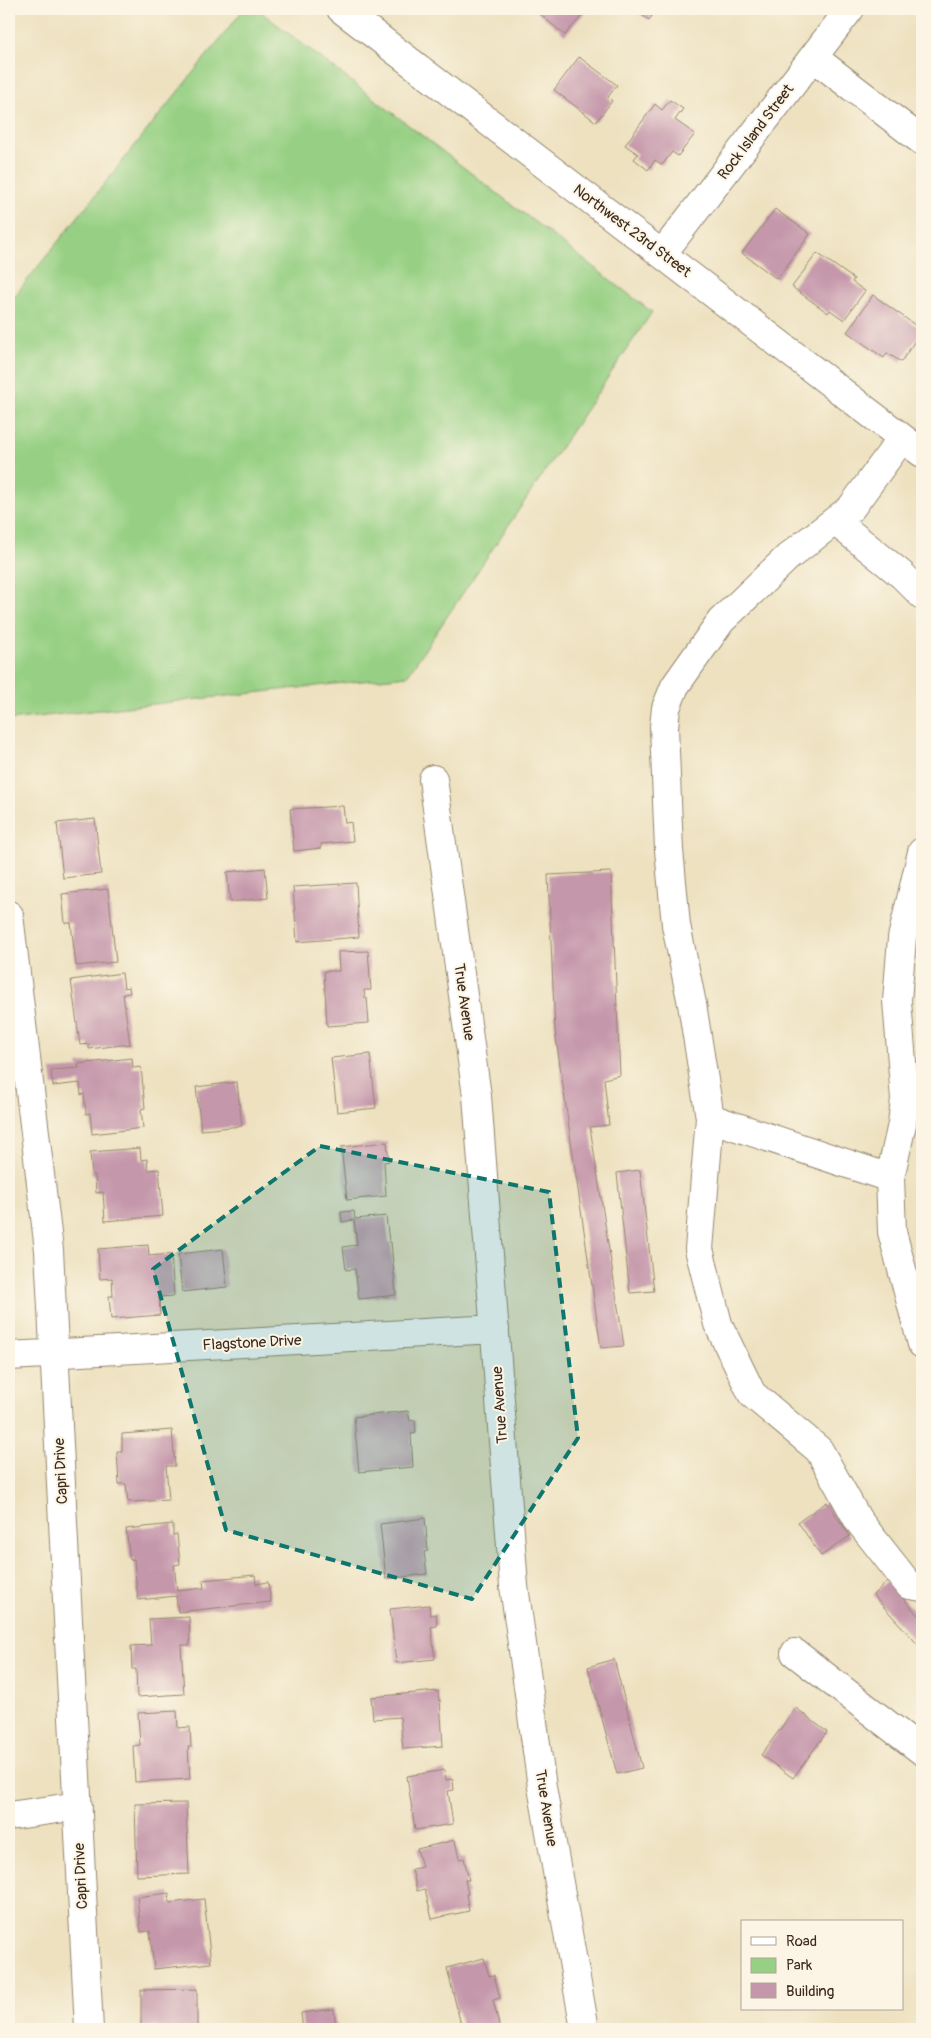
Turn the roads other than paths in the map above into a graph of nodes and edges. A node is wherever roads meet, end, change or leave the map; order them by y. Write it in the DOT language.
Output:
graph roads {
  1 [pos="342,9"];
  2 [pos="850,9"];
  3 [pos="813,57"];
  4 [pos="922,141"];
  5 [pos="662,254"];
  6 [pos="912,446"];
  7 [pos="835,521"];
  8 [pos="912,579"];
  9 [pos="922,595"];
  10 [pos="433,779"];
  11 [pos="922,852"];
  12 [pos="9,915"];
  13 [pos="11,946"];
  14 [pos="710,1118"];
  15 [pos="890,1178"];
  16 [pos="494,1329"];
  17 [pos="922,1344"];
  18 [pos="56,1354"];
  19 [pos="9,1356"];
  20 [pos="922,1588"];
  21 [pos="795,1653"];
  22 [pos="922,1751"];
  23 [pos="78,1806"];
  24 [pos="9,1816"];
  25 [pos="89,2029"];
  26 [pos="585,2029"];
  1 -- 5 [label="street, Northwest 23rd Street"];
  2 -- 3 [label="street, Rock Island Street"];
  3 -- 4 [label="street"];
  3 -- 5 [label="street, Rock Island Street"];
  5 -- 6 [label="street, Northwest 23rd Street"];
  6 -- 7 [label="street"];
  7 -- 8 [label="street"];
  7 -- 14 [label="street"];
  8 -- 9 [label="street"];
  10 -- 16 [label="street, True Avenue"];
  11 -- 15 [label="street"];
  12 -- 13 [label="street, Capri Drive"];
  13 -- 18 [label="street, Capri Drive"];
  14 -- 15 [label="street"];
  14 -- 20 [label="street"];
  15 -- 17 [label="street"];
  16 -- 18 [label="street, Flagstone Drive"];
  16 -- 26 [label="street, True Avenue"];
  18 -- 19 [label="street, Flagstone Drive"];
  18 -- 23 [label="street, Capri Drive"];
  21 -- 22 [label="street"];
  23 -- 24 [label="street"];
  23 -- 25 [label="street, Capri Drive"];
}
